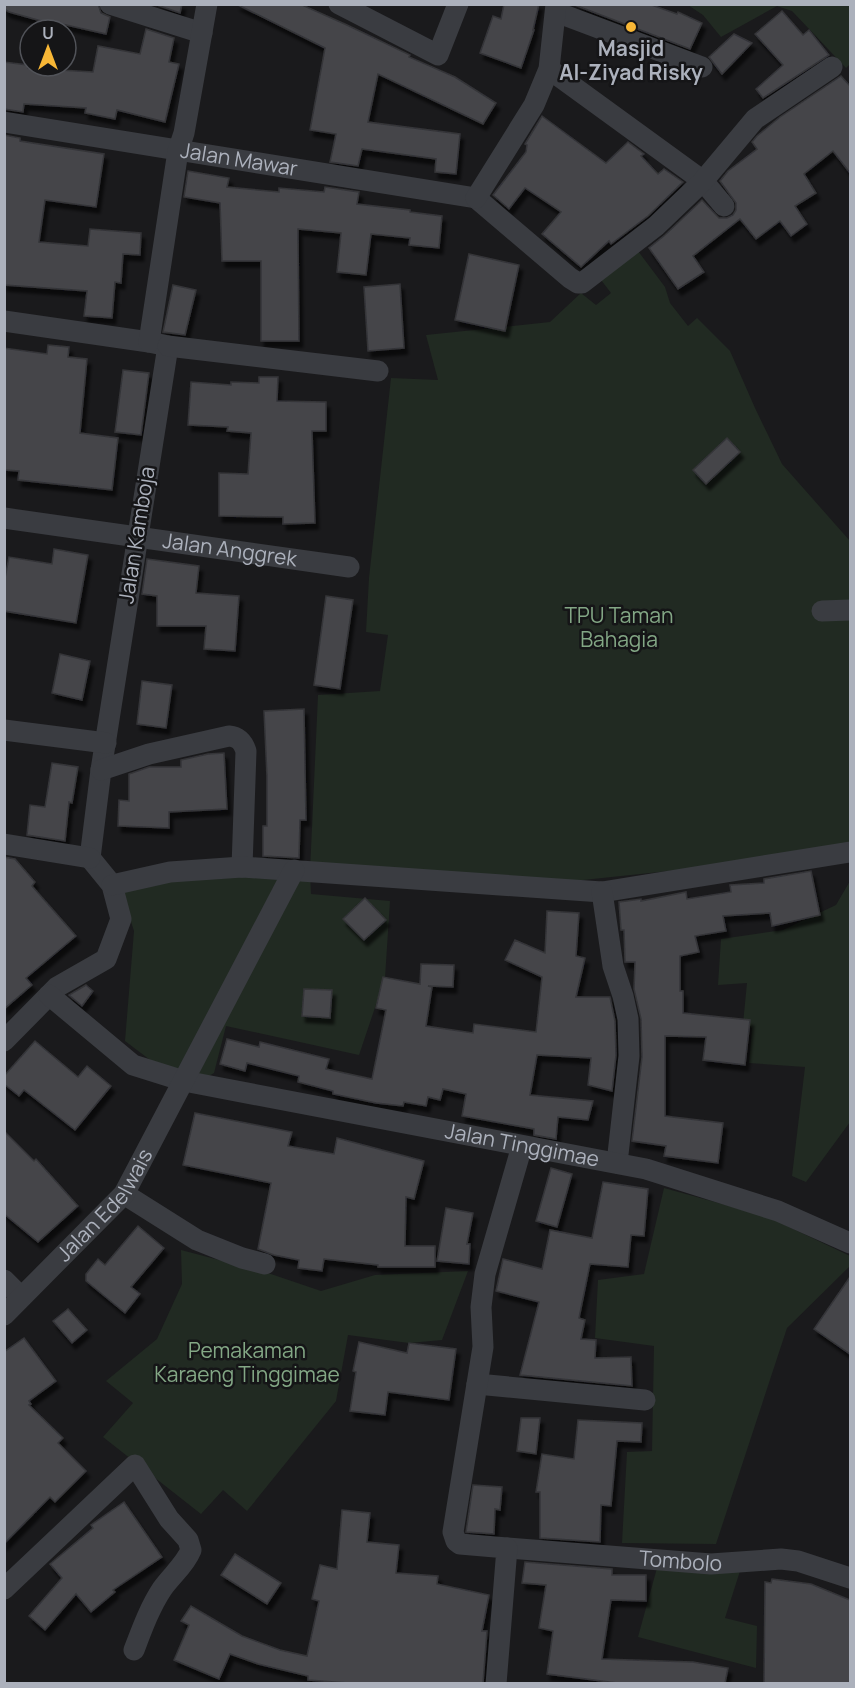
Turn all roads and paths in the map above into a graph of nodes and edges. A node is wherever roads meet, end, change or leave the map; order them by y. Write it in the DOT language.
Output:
graph roads {
  1 [pos="110,4"];
  2 [pos="207,4"];
  3 [pos="339,4"];
  4 [pos="458,4"];
  5 [pos="556,8"];
  6 [pos="202,33"];
  7 [pos="702,67"];
  8 [pos="832,67"];
  9 [pos="549,69"];
  10 [pos="4,122"];
  11 [pos="178,151"];
  12 [pos="703,181"];
  13 [pos="476,198"];
  14 [pos="724,206"];
  15 [pos="4,321"];
  16 [pos="158,344"];
  17 [pos="378,371"];
  18 [pos="4,518"];
  19 [pos="137,535"];
  20 [pos="350,567"];
  21 [pos="850,610"];
  22 [pos="822,611"];
  23 [pos="4,730"];
  24 [pos="106,743"];
  25 [pos="101,770"];
  26 [pos="7,847"];
  27 [pos="850,852"];
  28 [pos="90,858"];
  29 [pos="242,867"];
  30 [pos="294,870"];
  31 [pos="112,885"];
  32 [pos="602,892"];
  33 [pos="50,995"];
  34 [pos="4,1041"];
  35 [pos="184,1081"];
  36 [pos="522,1146"];
  37 [pos="617,1163"];
  38 [pos="124,1194"];
  39 [pos="850,1243"];
  40 [pos="265,1264"];
  41 [pos="4,1280"];
  42 [pos="21,1297"];
  43 [pos="4,1315"];
  44 [pos="477,1384"];
  45 [pos="645,1400"];
  46 [pos="507,1548"];
  47 [pos="850,1578"];
  48 [pos="4,1589"];
  49 [pos="134,1650"];
  50 [pos="496,1683"];
  1 -- 6 [label="street"];
  2 -- 6 [label="street, Jalan Kamboja"];
  3 -- 4 [label="street"];
  5 -- 7 [label="street"];
  5 -- 9 [label="street"];
  6 -- 11 [label="street, Jalan Kamboja"];
  8 -- 12 [label="street"];
  9 -- 12 [label="street"];
  9 -- 13 [label="street"];
  10 -- 11 [label="street, Jalan Mawar"];
  11 -- 13 [label="street, Jalan Mawar"];
  11 -- 16 [label="street, Jalan Kamboja"];
  12 -- 13 [label="street"];
  12 -- 14 [label="street"];
  15 -- 16 [label="street"];
  16 -- 17 [label="street"];
  16 -- 19 [label="street, Jalan Kamboja"];
  18 -- 19 [label="street, Jalan Anggrek"];
  19 -- 20 [label="street, Jalan Anggrek"];
  19 -- 24 [label="street, Jalan Kamboja"];
  21 -- 22 [label="street"];
  23 -- 24 [label="street"];
  24 -- 25 [label="street, Jalan Kamboja"];
  25 -- 28 [label="street, Jalan Kamboja"];
  25 -- 29 [label="street"];
  26 -- 28 [label="street"];
  27 -- 32 [label="street"];
  28 -- 31 [label="street"];
  29 -- 30 [label="street"];
  29 -- 31 [label="street"];
  30 -- 32 [label="street"];
  30 -- 35 [label="street, Jalan Edelwais"];
  31 -- 33 [label="street"];
  32 -- 37 [label="street"];
  33 -- 34 [label="street"];
  33 -- 35 [label="street, Jalan Tinggimae"];
  35 -- 36 [label="street, Jalan Tinggimae"];
  35 -- 38 [label="street, Jalan Edelwais"];
  36 -- 37 [label="street, Jalan Tinggimae"];
  36 -- 44 [label="street"];
  37 -- 39 [label="street, Jalan Tinggimae"];
  38 -- 40 [label="street"];
  38 -- 42 [label="street, Jalan Edelwais"];
  41 -- 42 [label="street"];
  42 -- 43 [label="street, Jalan Edelwais"];
  44 -- 45 [label="street"];
  44 -- 46 [label="street, Tombolo"];
  46 -- 47 [label="street, Tombolo"];
  46 -- 50 [label="street"];
  48 -- 49 [label="street"];
}
